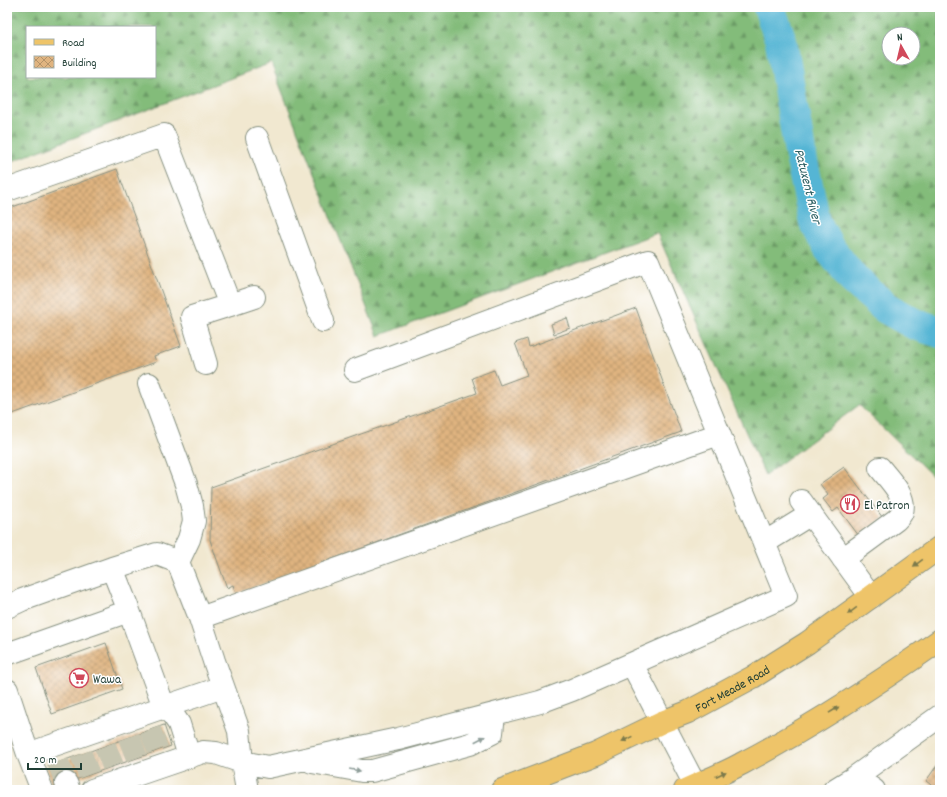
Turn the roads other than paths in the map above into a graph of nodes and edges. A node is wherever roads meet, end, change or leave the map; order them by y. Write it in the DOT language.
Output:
graph roads {
  1 [pos="257,138"];
  2 [pos="7,190"];
  3 [pos="254,297"];
  4 [pos="230,305"];
  5 [pos="323,321"];
  6 [pos="206,364"];
  7 [pos="355,370"];
  8 [pos="149,384"];
  9 [pos="719,434"];
  10 [pos="880,468"];
  11 [pos="764,543"];
  12 [pos="940,547"];
  13 [pos="843,558"];
  14 [pos="178,562"];
  15 [pos="112,568"];
  16 [pos="871,597"];
  17 [pos="7,608"];
  18 [pos="129,611"];
  19 [pos="200,618"];
  20 [pos="940,640"];
  21 [pos="7,654"];
  22 [pos="632,664"];
  23 [pos="223,687"];
  24 [pos="7,690"];
  25 [pos="940,716"];
  26 [pos="153,717"];
  27 [pos="662,722"];
  28 [pos="28,754"];
  29 [pos="190,756"];
  30 [pos="242,762"];
  31 [pos="855,778"];
  32 [pos="92,785"];
  33 [pos="694,789"];
  34 [pos="42,790"];
  35 [pos="247,790"];
  36 [pos="502,790"];
  37 [pos="834,790"];
  38 [pos="874,790"];
  1 -- 5 [label="lane"];
  2 -- 4 [label="lane"];
  3 -- 4 [label="lane"];
  4 -- 6 [label="lane"];
  7 -- 9 [label="lane"];
  8 -- 14 [label="lane"];
  9 -- 11 [label="lane"];
  9 -- 19 [label="lane"];
  10 -- 13 [label="lane"];
  11 -- 13 [label="lane"];
  11 -- 22 [label="lane"];
  12 -- 16 [label="main road, Fort Meade Road, one-way"];
  13 -- 16 [label="lane"];
  14 -- 15 [label="lane"];
  14 -- 19 [label="lane"];
  15 -- 17 [label="lane"];
  15 -- 18 [label="lane"];
  16 -- 27 [label="main road, Fort Meade Road, one-way"];
  18 -- 21 [label="lane"];
  18 -- 26 [label="lane"];
  19 -- 23 [label="lane"];
  33 -- 20 [label="main road, one-way"];
  22 -- 27 [label="lane"];
  22 -- 30 [label="lane"];
  23 -- 26 [label="lane"];
  23 -- 30 [label="lane"];
  24 -- 28 [label="lane"];
  25 -- 31 [label="lane"];
  26 -- 28 [label="lane"];
  26 -- 29 [label="lane"];
  27 -- 33 [label="lane"];
  27 -- 36 [label="main road, Fort Meade Road, one-way"];
  28 -- 34 [label="lane"];
  29 -- 30 [label="lane"];
  29 -- 32 [label="lane"];
  30 -- 35 [label="lane"];
  31 -- 37 [label="lane"];
  31 -- 38 [label="lane"];
}
